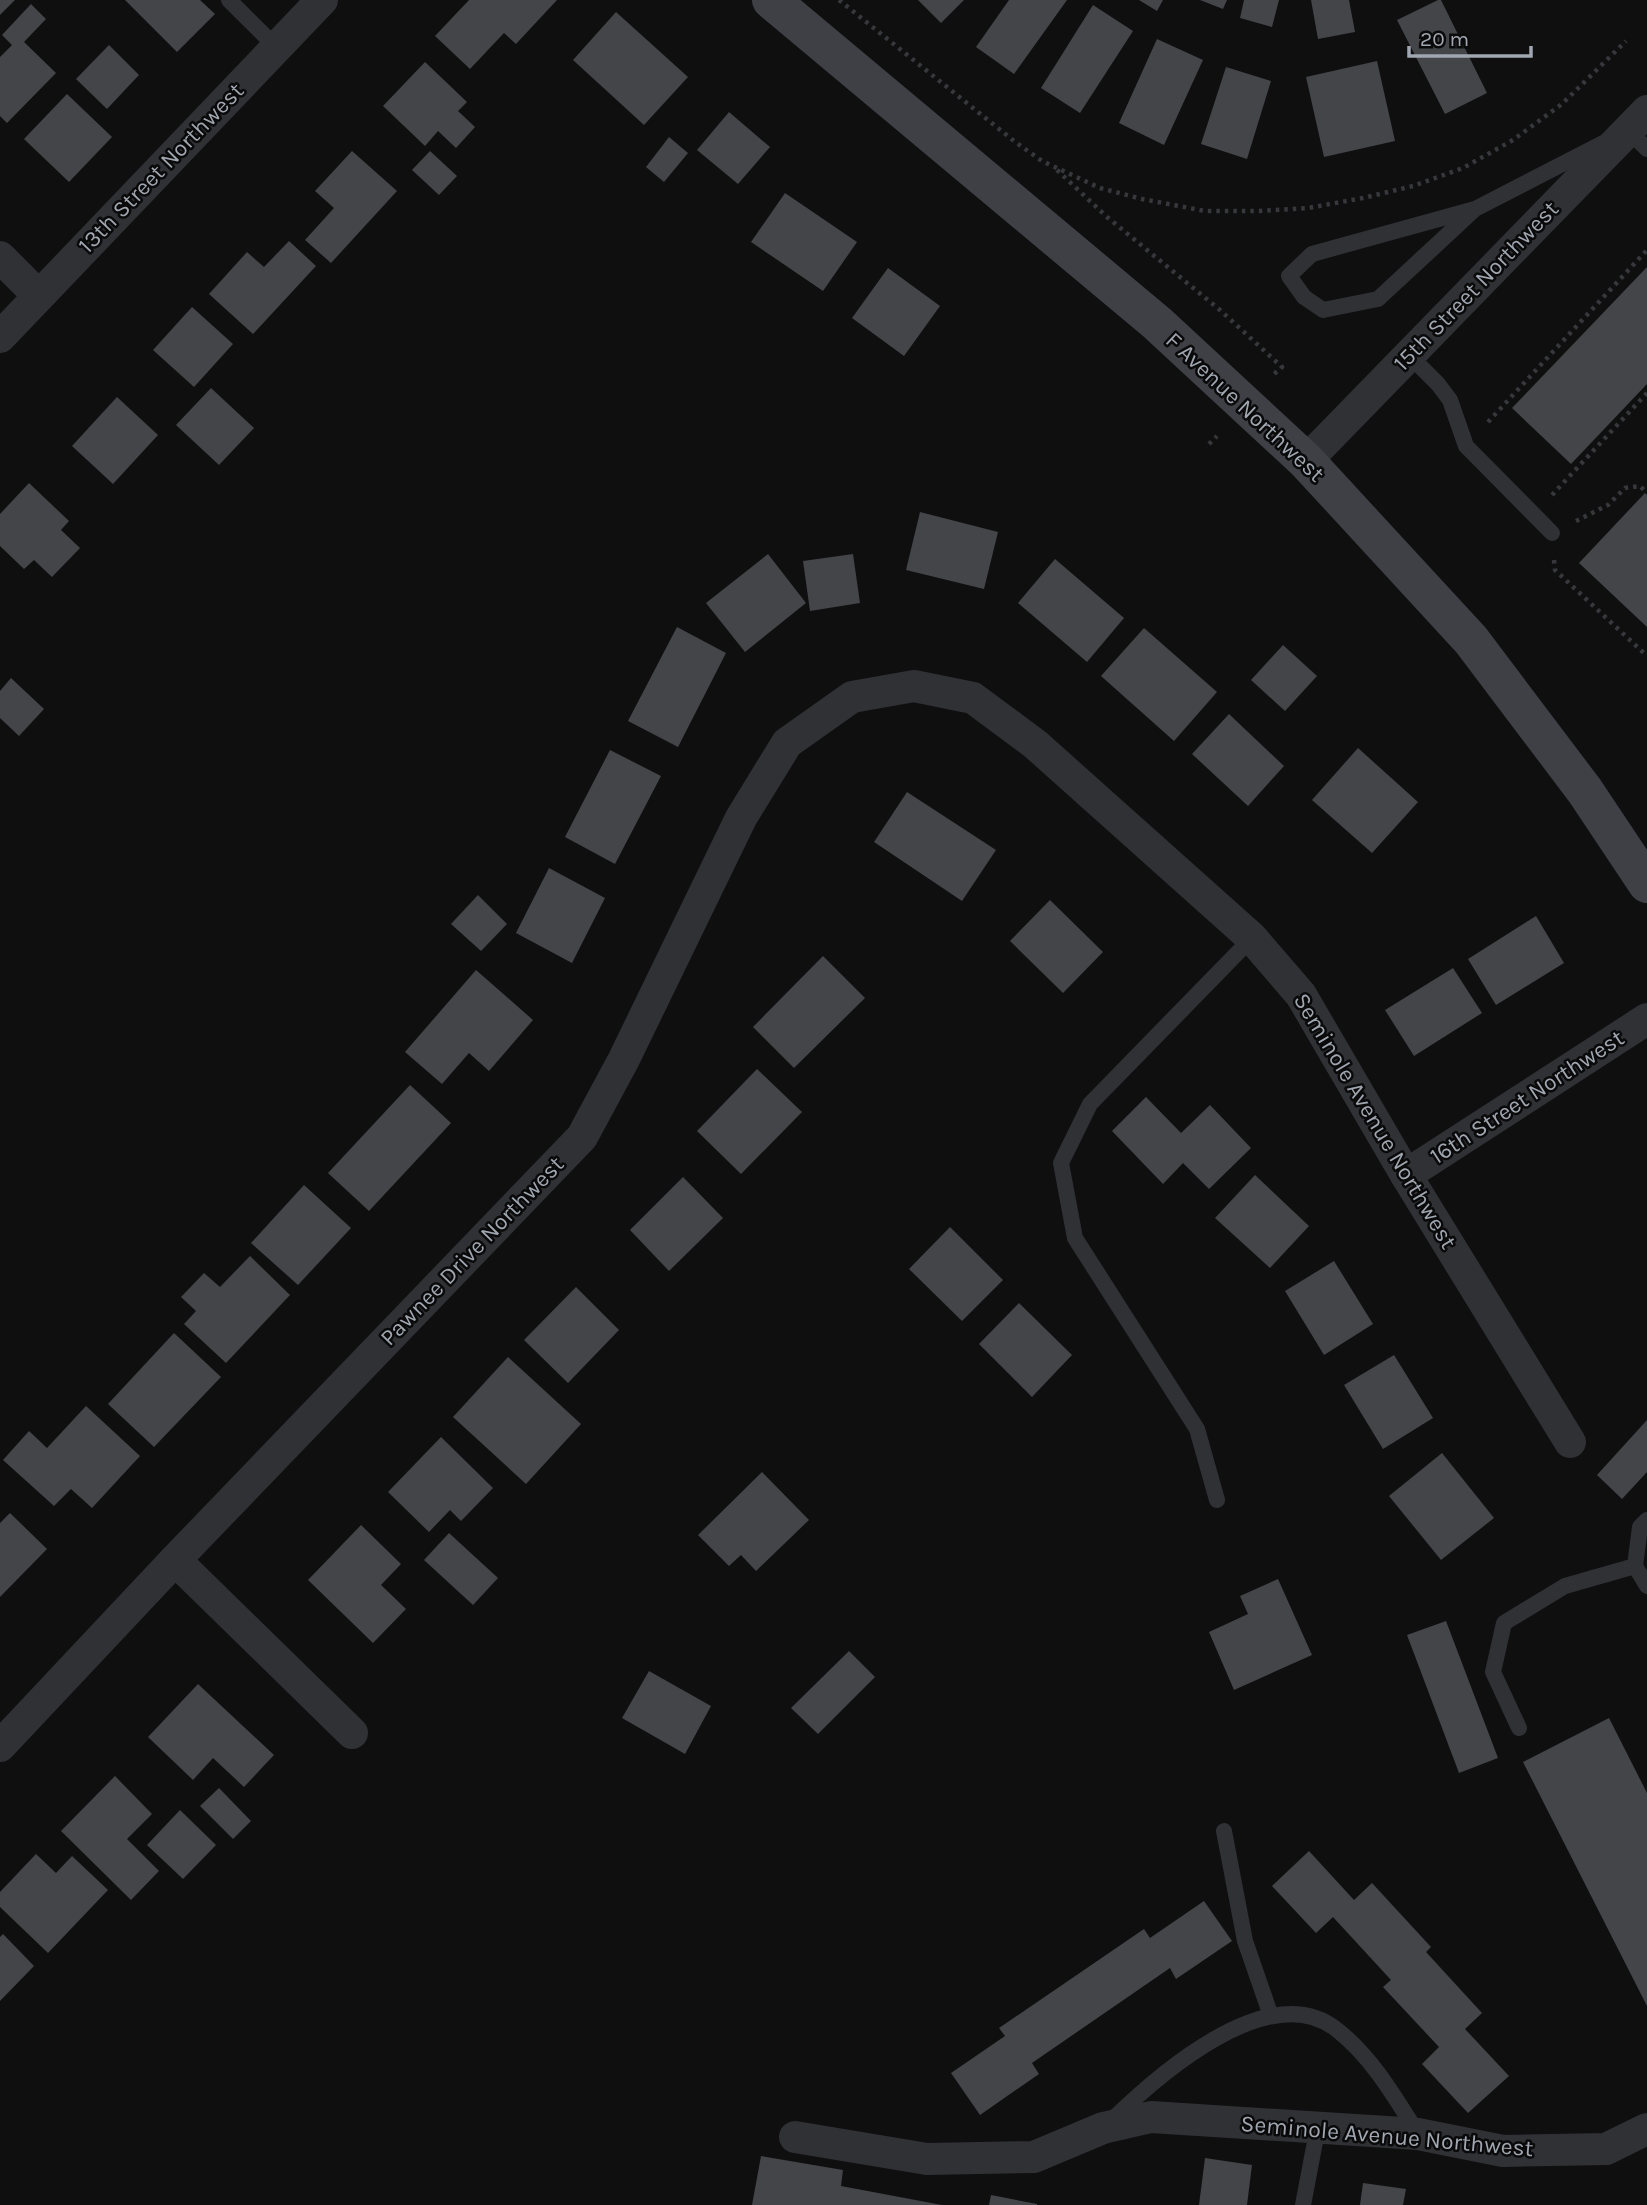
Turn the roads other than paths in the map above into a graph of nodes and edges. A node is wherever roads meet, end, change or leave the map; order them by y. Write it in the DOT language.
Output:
graph roads {
  1 [pos="229,0"];
  2 [pos="322,0"];
  3 [pos="771,0"];
  4 [pos="277,48"];
  5 [pos="1641,130"];
  6 [pos="1475,209"];
  7 [pos="0,257"];
  8 [pos="39,296"];
  9 [pos="0,337"];
  10 [pos="1409,355"];
  11 [pos="1306,461"];
  12 [pos="1552,533"];
  13 [pos="852,697"];
  14 [pos="1647,884"];
  15 [pos="1252,938"];
  16 [pos="1647,1019"];
  17 [pos="1406,1175"];
  18 [pos="1570,1442"];
  19 [pos="1217,1500"];
  20 [pos="1647,1520"];
  21 [pos="175,1560"];
  22 [pos="1635,1566"];
  23 [pos="1647,1586"];
  24 [pos="1519,1728"];
  25 [pos="352,1733"];
  26 [pos="0,1746"];
  27 [pos="1224,1831"];
  28 [pos="1271,2016"];
  29 [pos="1318,2126"];
  30 [pos="1103,2128"];
  31 [pos="1647,2129"];
  32 [pos="1418,2134"];
  33 [pos="795,2137"];
  34 [pos="1303,2205"];
  1 -- 4 [label="lane"];
  2 -- 4 [label="street, 13th Street Northwest"];
  3 -- 11 [label="main road, F Avenue Northwest"];
  4 -- 8 [label="street, 13th Street Northwest"];
  5 -- 6 [label="lane"];
  5 -- 10 [label="street, 15th Street Northwest"];
  6 -- 6 [label="lane"];
  7 -- 8 [label="street"];
  8 -- 9 [label="street, 13th Street Northwest"];
  10 -- 11 [label="street, 15th Street Northwest"];
  10 -- 12 [label="lane"];
  11 -- 14 [label="main road, F Avenue Northwest"];
  13 -- 15 [label="street, Seminole Avenue Northwest"];
  13 -- 21 [label="street, Pawnee Drive Northwest"];
  15 -- 17 [label="street, Seminole Avenue Northwest"];
  15 -- 19 [label="lane"];
  16 -- 17 [label="street, 16th Street Northwest"];
  17 -- 18 [label="street, Seminole Avenue Northwest"];
  20 -- 22 [label="lane"];
  21 -- 25 [label="street"];
  21 -- 26 [label="street, Pawnee Drive Northwest"];
  22 -- 23 [label="lane"];
  22 -- 24 [label="lane"];
  27 -- 28 [label="lane"];
  28 -- 30 [label="lane"];
  28 -- 32 [label="lane"];
  29 -- 30 [label="street, Seminole Avenue Northwest"];
  29 -- 32 [label="street, Seminole Avenue Northwest"];
  29 -- 34 [label="lane"];
  30 -- 33 [label="street, Seminole Avenue Northwest"];
  31 -- 32 [label="street, Seminole Avenue Northwest"];
}
